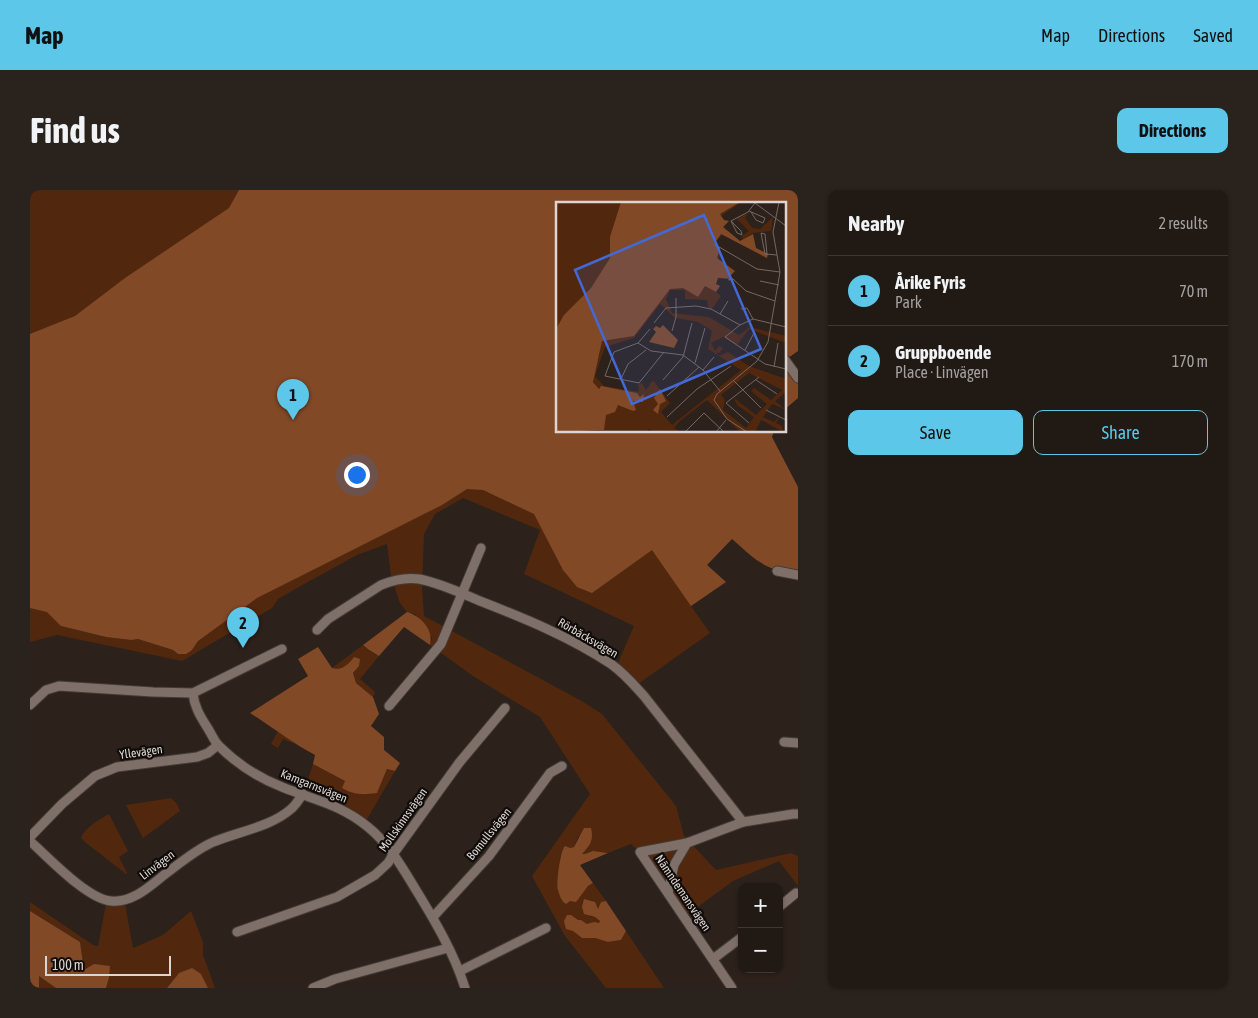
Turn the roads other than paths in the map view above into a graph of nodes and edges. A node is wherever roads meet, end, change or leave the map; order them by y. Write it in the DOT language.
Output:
graph roads {
  1 [pos="786,363"];
  2 [pos="798,378"];
  3 [pos="481,548"];
  4 [pos="777,571"];
  5 [pos="798,575"];
  6 [pos="463,594"];
  7 [pos="317,630"];
  8 [pos="282,649"];
  9 [pos="193,693"];
  10 [pos="30,705"];
  11 [pos="388,706"];
  12 [pos="504,708"];
  13 [pos="784,742"];
  14 [pos="798,743"];
  15 [pos="218,745"];
  16 [pos="562,766"];
  17 [pos="303,794"];
  18 [pos="798,814"];
  19 [pos="743,822"];
  20 [pos="30,839"];
  21 [pos="687,843"];
  22 [pos="394,853"];
  23 [pos="668,892"];
  24 [pos="796,893"];
  25 [pos="783,904"];
  26 [pos="433,917"];
  27 [pos="546,928"];
  28 [pos="238,932"];
  29 [pos="738,940"];
  30 [pos="448,948"];
  31 [pos="713,960"];
  32 [pos="460,971"];
  33 [pos="313,988"];
  34 [pos="465,988"];
  35 [pos="732,988"];
  1 -- 2 [label="street"];
  3 -- 6 [label="street"];
  4 -- 5 [label="street"];
  6 -- 7 [label="street, Rörbäcksvägen"];
  6 -- 11 [label="street"];
  6 -- 19 [label="street, Rörbäcksvägen"];
  8 -- 9 [label="street"];
  9 -- 10 [label="street"];
  9 -- 15 [label="street, Kamgarnsvägen"];
  12 -- 22 [label="street, Mollskinnsvägen"];
  13 -- 14 [label="street"];
  15 -- 17 [label="street, Kamgarnsvägen"];
  15 -- 20 [label="street, Yllevägen"];
  16 -- 26 [label="street, Bomullsvägen"];
  17 -- 20 [label="street, Linvägen"];
  17 -- 22 [label="street, Kamgarnsvägen"];
  18 -- 19 [label="street"];
  19 -- 21 [label="street, Nämndemansvägen"];
  21 -- 23 [label="street"];
  21 -- 23 [label="street, Nämndemansvägen"];
  22 -- 26 [label="street, Kamgarnsvägen"];
  22 -- 28 [label="street, Mollskinnsvägen"];
  23 -- 31 [label="street, Nämndemansvägen"];
  24 -- 25 [label="street"];
  26 -- 30 [label="street, Kamgarnsvägen"];
  27 -- 32 [label="street"];
  29 -- 31 [label="street"];
  30 -- 32 [label="street, Kamgarnsvägen"];
  30 -- 33 [label="street"];
  31 -- 35 [label="street, Nämndemansvägen"];
  32 -- 34 [label="street, Kamgarnsvägen"];
}
